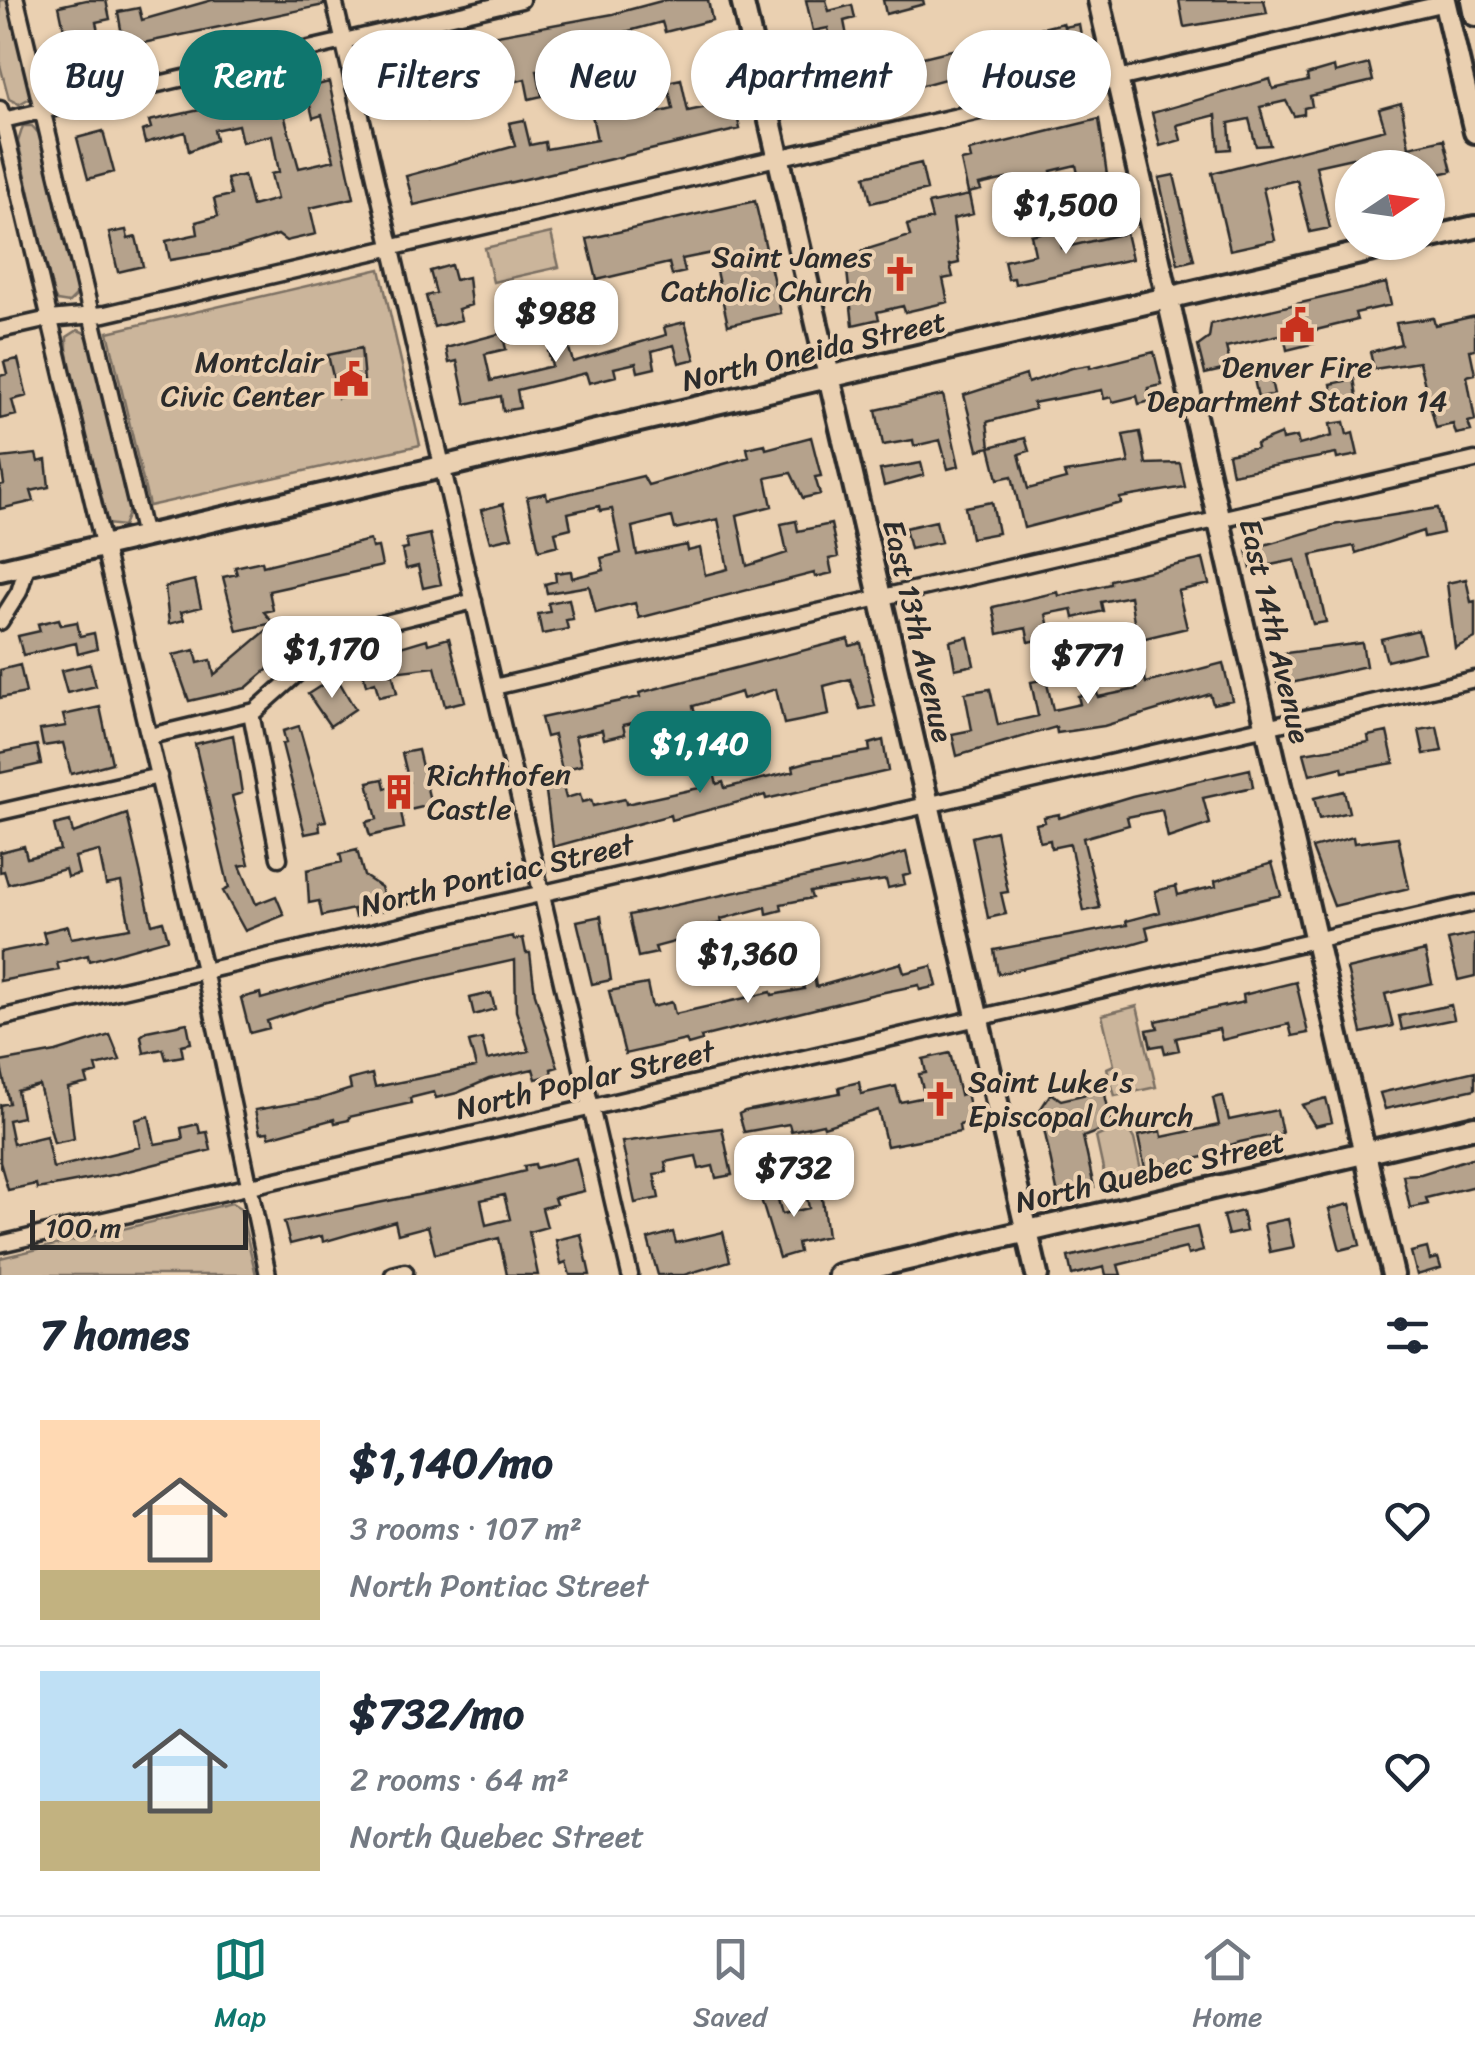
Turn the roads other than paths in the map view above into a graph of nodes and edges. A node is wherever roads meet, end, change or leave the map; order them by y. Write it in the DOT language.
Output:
graph roads {
  1 [pos="16,0"];
  2 [pos="334,0"];
  3 [pos="521,0"];
  4 [pos="742,0"];
  5 [pos="1099,0"];
  6 [pos="1472,0"];
  7 [pos="1445,1"];
  8 [pos="1475,15"];
  9 [pos="391,30"];
  10 [pos="342,33"];
  11 [pos="342,41"];
  12 [pos="30,60"];
  13 [pos="1117,79"];
  14 [pos="159,84"];
  15 [pos="30,112"];
  16 [pos="1,115"];
  17 [pos="44,120"];
  18 [pos="362,120"];
  19 [pos="1475,132"];
  20 [pos="779,159"];
  21 [pos="1475,227"];
  22 [pos="1445,234"];
  23 [pos="392,248"];
  24 [pos="1335,259"];
  25 [pos="1168,297"];
  26 [pos="94,316"];
  27 [pos="49,318"];
  28 [pos="0,330"];
  29 [pos="829,378"];
  30 [pos="1475,460"];
  31 [pos="443,468"];
  32 [pos="1218,519"];
  33 [pos="144,536"];
  34 [pos="106,545"];
  35 [pos="28,563"];
  36 [pos="0,570"];
  37 [pos="880,598"];
  38 [pos="474,600"];
  39 [pos="0,622"];
  40 [pos="1475,678"];
  41 [pos="494,687"];
  42 [pos="252,713"];
  43 [pos="1267,726"];
  44 [pos="150,736"];
  45 [pos="159,776"];
  46 [pos="928,805"];
  47 [pos="0,812"];
  48 [pos="279,858"];
  49 [pos="542,894"];
  50 [pos="1475,902"];
  51 [pos="1316,940"];
  52 [pos="204,970"];
  53 [pos="977,1017"];
  54 [pos="0,1018"];
  55 [pos="590,1107"];
  56 [pos="1475,1128"];
  57 [pos="1365,1153"];
  58 [pos="248,1186"];
  59 [pos="1027,1231"];
  60 [pos="0,1244"];
  61 [pos="268,1275"];
  62 [pos="630,1275"];
  63 [pos="839,1275"];
  64 [pos="1037,1275"];
  65 [pos="1394,1275"];
  1 -- 12 [label="street"];
  2 -- 10 [label="street"];
  3 -- 9 [label="street"];
  4 -- 20 [label="main road, East 13th Avenue"];
  5 -- 13 [label="main road, East 14th Avenue"];
  6 -- 8 [label="main road"];
  7 -- 13 [label="street"];
  7 -- 19 [label="main road"];
  11 -- 14 [label="street"];
  13 -- 20 [label="street"];
  13 -- 25 [label="main road, East 14th Avenue"];
  15 -- 16 [label="street"];
  16 -- 27 [label="street"];
  17 -- 26 [label="street"];
  18 -- 23 [label="street"];
  20 -- 23 [label="street"];
  20 -- 29 [label="main road, East 13th Avenue"];
  21 -- 22 [label="main road"];
  23 -- 26 [label="street"];
  23 -- 31 [label="street"];
  24 -- 25 [label="main road, North Oneida Street"];
  25 -- 29 [label="main road, North Oneida Street"];
  25 -- 32 [label="main road, East 14th Avenue"];
  26 -- 27 [label="street"];
  26 -- 33 [label="street"];
  27 -- 28 [label="street"];
  27 -- 34 [label="street"];
  29 -- 31 [label="main road, North Oneida Street"];
  29 -- 37 [label="main road, East 13th Avenue"];
  30 -- 32 [label="street"];
  31 -- 33 [label="main road, North Oneida Street"];
  31 -- 38 [label="street"];
  32 -- 37 [label="street"];
  32 -- 43 [label="main road, East 14th Avenue"];
  33 -- 34 [label="main road, North Oneida Street"];
  34 -- 35 [label="main road, North Oneida Street"];
  34 -- 44 [label="street"];
  35 -- 36 [label="main road, North Oneida Street"];
  35 -- 39 [label="street"];
  37 -- 41 [label="street"];
  37 -- 46 [label="main road, East 13th Avenue"];
  38 -- 41 [label="street"];
  38 -- 42 [label="street"];
  40 -- 43 [label="street, North Pontiac Street"];
  41 -- 49 [label="street"];
  42 -- 44 [label="street"];
  42 -- 48 [label="street"];
  43 -- 46 [label="street, North Pontiac Street"];
  43 -- 51 [label="main road, East 14th Avenue"];
  44 -- 45 [label="street"];
  45 -- 47 [label="street"];
  45 -- 52 [label="street"];
  46 -- 49 [label="street, North Pontiac Street"];
  46 -- 53 [label="main road, East 13th Avenue"];
  49 -- 52 [label="street, North Pontiac Street"];
  49 -- 55 [label="street"];
  50 -- 51 [label="street, North Poplar Street"];
  51 -- 53 [label="street, North Poplar Street"];
  51 -- 57 [label="main road, East 14th Avenue"];
  52 -- 54 [label="street, North Pontiac Street"];
  52 -- 58 [label="street"];
  53 -- 55 [label="street, North Poplar Street"];
  53 -- 59 [label="main road, East 13th Avenue"];
  55 -- 58 [label="street, North Poplar Street"];
  55 -- 62 [label="street"];
  56 -- 57 [label="main road, North Quebec Street"];
  57 -- 59 [label="main road, North Quebec Street"];
  57 -- 65 [label="main road, East 14th Avenue"];
  58 -- 60 [label="street, North Poplar Street"];
  58 -- 61 [label="street"];
  59 -- 63 [label="main road, North Quebec Street"];
  59 -- 64 [label="main road, East 13th Avenue"];
}
